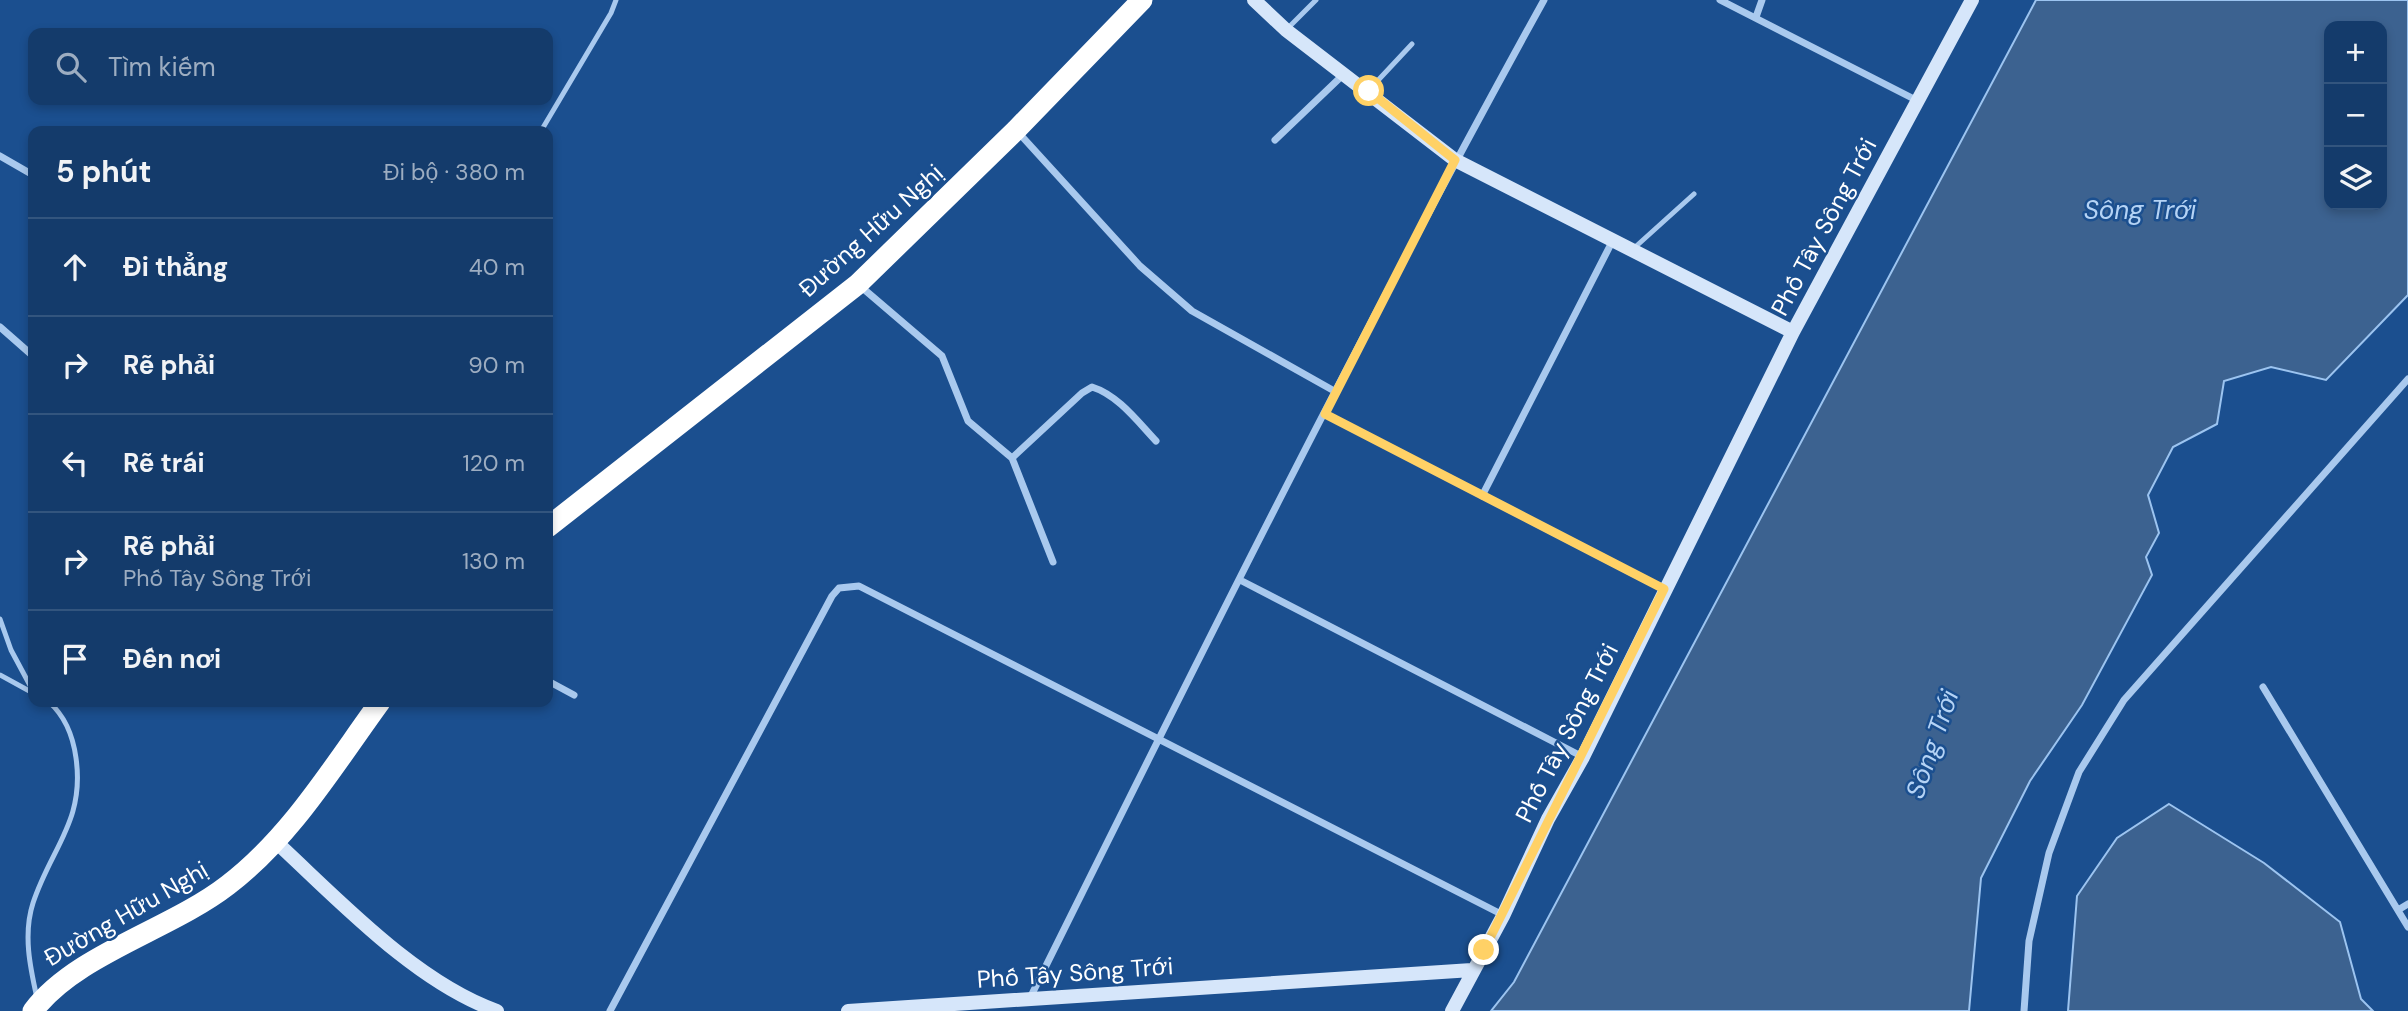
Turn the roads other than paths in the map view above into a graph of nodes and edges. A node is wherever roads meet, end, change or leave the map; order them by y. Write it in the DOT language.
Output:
graph roads {
  1 [pos="615,0"];
  2 [pos="1142,0"];
  3 [pos="1254,0"];
  4 [pos="1316,0"];
  5 [pos="1544,0"];
  6 [pos="1720,0"];
  7 [pos="1762,0"];
  8 [pos="1972,0"];
  9 [pos="1756,17"];
  10 [pos="1286,30"];
  11 [pos="1412,44"];
  12 [pos="1345,73"];
  13 [pos="1369,91"];
  14 [pos="1918,101"];
  15 [pos="544,126"];
  16 [pos="1016,130"];
  17 [pos="1275,140"];
  18 [pos="0,156"];
  19 [pos="1455,160"];
  20 [pos="28,172"];
  21 [pos="1694,194"];
  22 [pos="1613,239"];
  23 [pos="1633,249"];
  24 [pos="858,284"];
  25 [pos="0,327"];
  26 [pos="1793,332"];
  27 [pos="28,352"];
  28 [pos="2408,379"];
  29 [pos="1336,392"];
  30 [pos="1325,414"];
  31 [pos="1156,441"];
  32 [pos="1013,458"];
  33 [pos="1482,496"];
  34 [pos="553,523"];
  35 [pos="1054,562"];
  36 [pos="1240,580"];
  37 [pos="1664,589"];
  38 [pos="0,619"];
  39 [pos="0,675"];
  40 [pos="28,682"];
  41 [pos="553,684"];
  42 [pos="2263,687"];
  43 [pos="28,689"];
  44 [pos="574,695"];
  45 [pos="53,707"];
  46 [pos="376,707"];
  47 [pos="1158,739"];
  48 [pos="1583,757"];
  49 [pos="275,841"];
  50 [pos="2408,904"];
  51 [pos="2398,910"];
  52 [pos="1503,916"];
  53 [pos="2408,927"];
  54 [pos="1472,970"];
  55 [pos="1030,999"];
  56 [pos="35,1008"];
  57 [pos="497,1011"];
  58 [pos="610,1011"];
  59 [pos="848,1011"];
  60 [pos="1452,1011"];
  61 [pos="2024,1011"];
  1 -- 15 [label="lane"];
  2 -- 16 [label="highway, Đường Hữu Nghị"];
  3 -- 10 [label="street"];
  4 -- 10 [label="lane"];
  5 -- 19 [label="street"];
  6 -- 9 [label="street"];
  7 -- 9 [label="street"];
  8 -- 14 [label="street, Phố Tây Sông Trới"];
  9 -- 14 [label="street"];
  10 -- 12 [label="street"];
  11 -- 13 [label="lane"];
  12 -- 13 [label="street"];
  12 -- 17 [label="street"];
  13 -- 19 [label="street"];
  14 -- 26 [label="street, Phố Tây Sông Trới"];
  16 -- 24 [label="highway, Đường Hữu Nghị"];
  16 -- 29 [label="street"];
  18 -- 20 [label="street"];
  19 -- 22 [label="street"];
  19 -- 29 [label="street"];
  21 -- 23 [label="lane"];
  22 -- 23 [label="street"];
  22 -- 33 [label="street"];
  23 -- 26 [label="street"];
  24 -- 32 [label="street"];
  24 -- 34 [label="highway, Đường Hữu Nghị"];
  25 -- 27 [label="street"];
  26 -- 37 [label="street, Phố Tây Sông Trới"];
  28 -- 61 [label="street"];
  29 -- 30 [label="street"];
  30 -- 33 [label="street"];
  30 -- 36 [label="street"];
  31 -- 32 [label="street"];
  32 -- 35 [label="street"];
  33 -- 37 [label="street"];
  36 -- 47 [label="street"];
  36 -- 48 [label="street"];
  37 -- 48 [label="street, Phố Tây Sông Trới"];
  38 -- 40 [label="lane"];
  39 -- 43 [label="lane"];
  41 -- 44 [label="street"];
  42 -- 51 [label="street"];
  45 -- 56 [label="lane"];
  46 -- 49 [label="highway, Đường Hữu Nghị"];
  47 -- 52 [label="street"];
  47 -- 55 [label="street"];
  47 -- 58 [label="street"];
  48 -- 52 [label="street, Phố Tây Sông Trới"];
  49 -- 56 [label="highway, Đường Hữu Nghị"];
  49 -- 57 [label="street"];
  50 -- 51 [label="street"];
  51 -- 53 [label="street"];
  52 -- 54 [label="street, Phố Tây Sông Trới"];
  54 -- 55 [label="street, Phố Tây Sông Trới"];
  54 -- 60 [label="street"];
  55 -- 59 [label="street, Phố Tây Sông Trới"];
}
